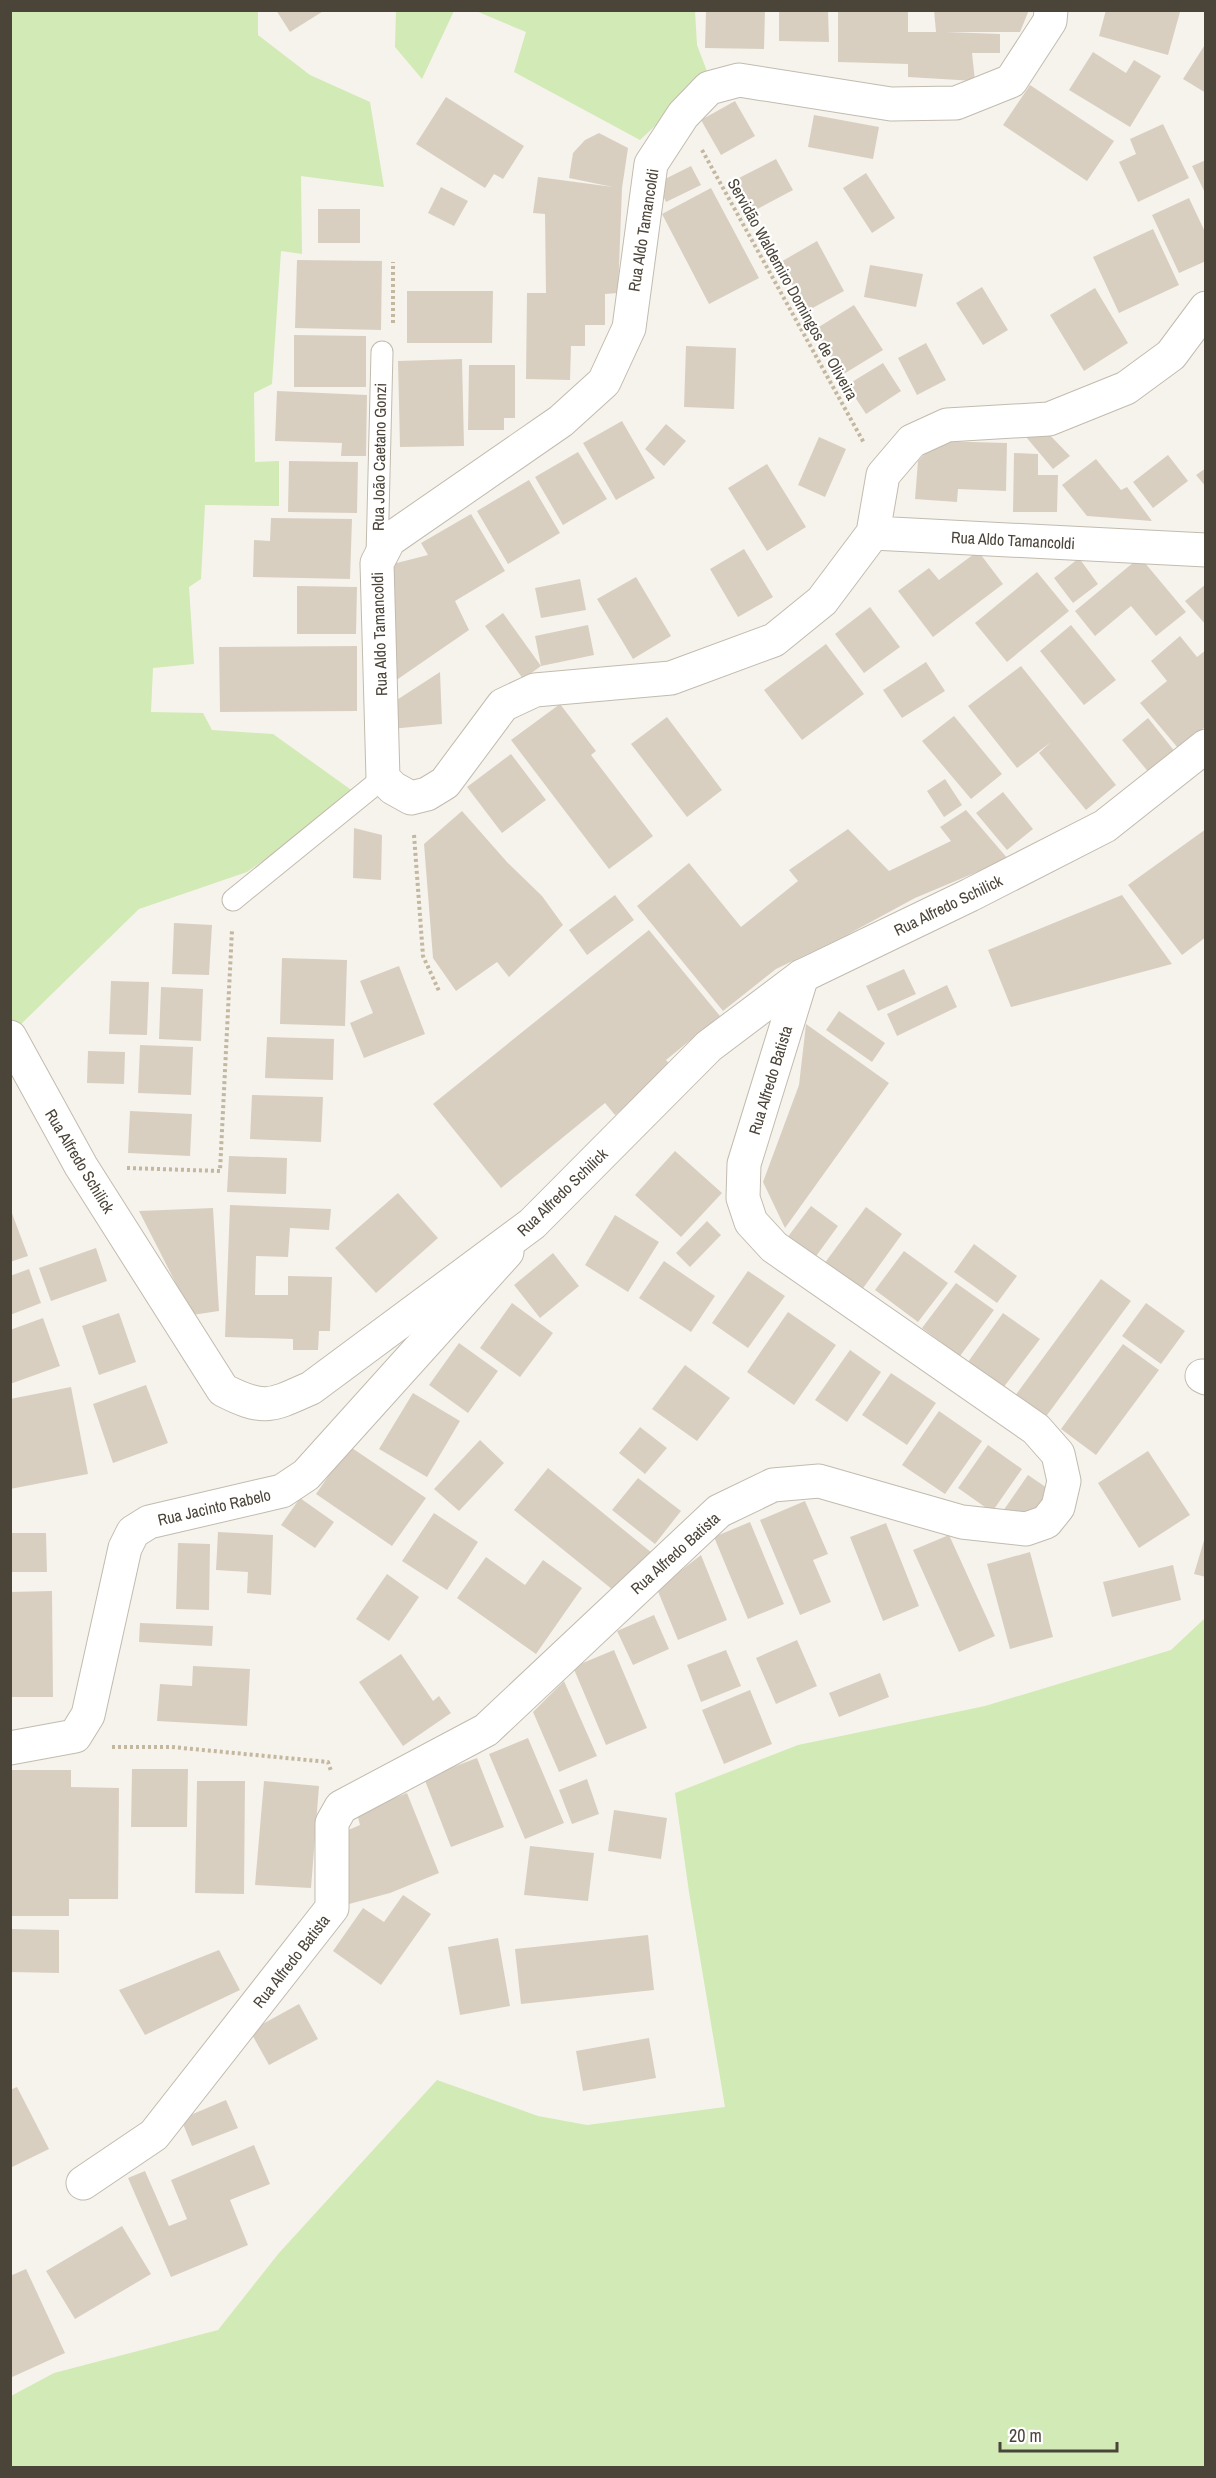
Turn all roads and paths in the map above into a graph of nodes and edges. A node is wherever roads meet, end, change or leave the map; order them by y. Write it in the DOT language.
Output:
graph roads {
  1 [pos="1051,10"];
  2 [pos="683,115"];
  3 [pos="393,262"];
  4 [pos="1206,308"];
  5 [pos="382,352"];
  6 [pos="883,475"];
  7 [pos="873,533"];
  8 [pos="1206,550"];
  9 [pos="377,563"];
  10 [pos="1206,746"];
  11 [pos="383,778"];
  12 [pos="411,798"];
  13 [pos="233,900"];
  14 [pos="802,976"];
  15 [pos="439,991"];
  16 [pos="10,1037"];
  17 [pos="81,1166"];
  18 [pos="532,1224"];
  19 [pos="75,1736"];
  20 [pos="10,1748"];
  21 [pos="341,1806"];
  22 [pos="83,2183"];
  1 -- 2 [label="street, Rua Aldo Tamancoldi"];
  2 -- 6 [label="path, Servidão Waldemiro Domingos de Oliveira"];
  2 -- 9 [label="street, Rua Aldo Tamancoldi"];
  3 -- 5 [label="path"];
  4 -- 6 [label="street"];
  5 -- 9 [label="lane, Rua João Caetano Gonzi"];
  6 -- 7 [label="street"];
  7 -- 8 [label="street, Rua Aldo Tamancoldi"];
  7 -- 12 [label="street"];
  9 -- 11 [label="street, Rua Aldo Tamancoldi"];
  10 -- 14 [label="street, Rua Alfredo Schilick"];
  11 -- 12 [label="street"];
  11 -- 13 [label="lane"];
  12 -- 15 [label="path"];
  13 -- 17 [label="path"];
  14 -- 18 [label="street, Rua Alfredo Schilick"];
  14 -- 21 [label="street, Rua Alfredo Batista"];
  16 -- 17 [label="street, Rua Alfredo Schilick"];
  17 -- 18 [label="street, Rua Alfredo Schilick"];
  18 -- 19 [label="street, Rua Jacinto Rabelo"];
  19 -- 20 [label="street"];
  19 -- 21 [label="path"];
  21 -- 22 [label="street, Rua Alfredo Batista"];
}
